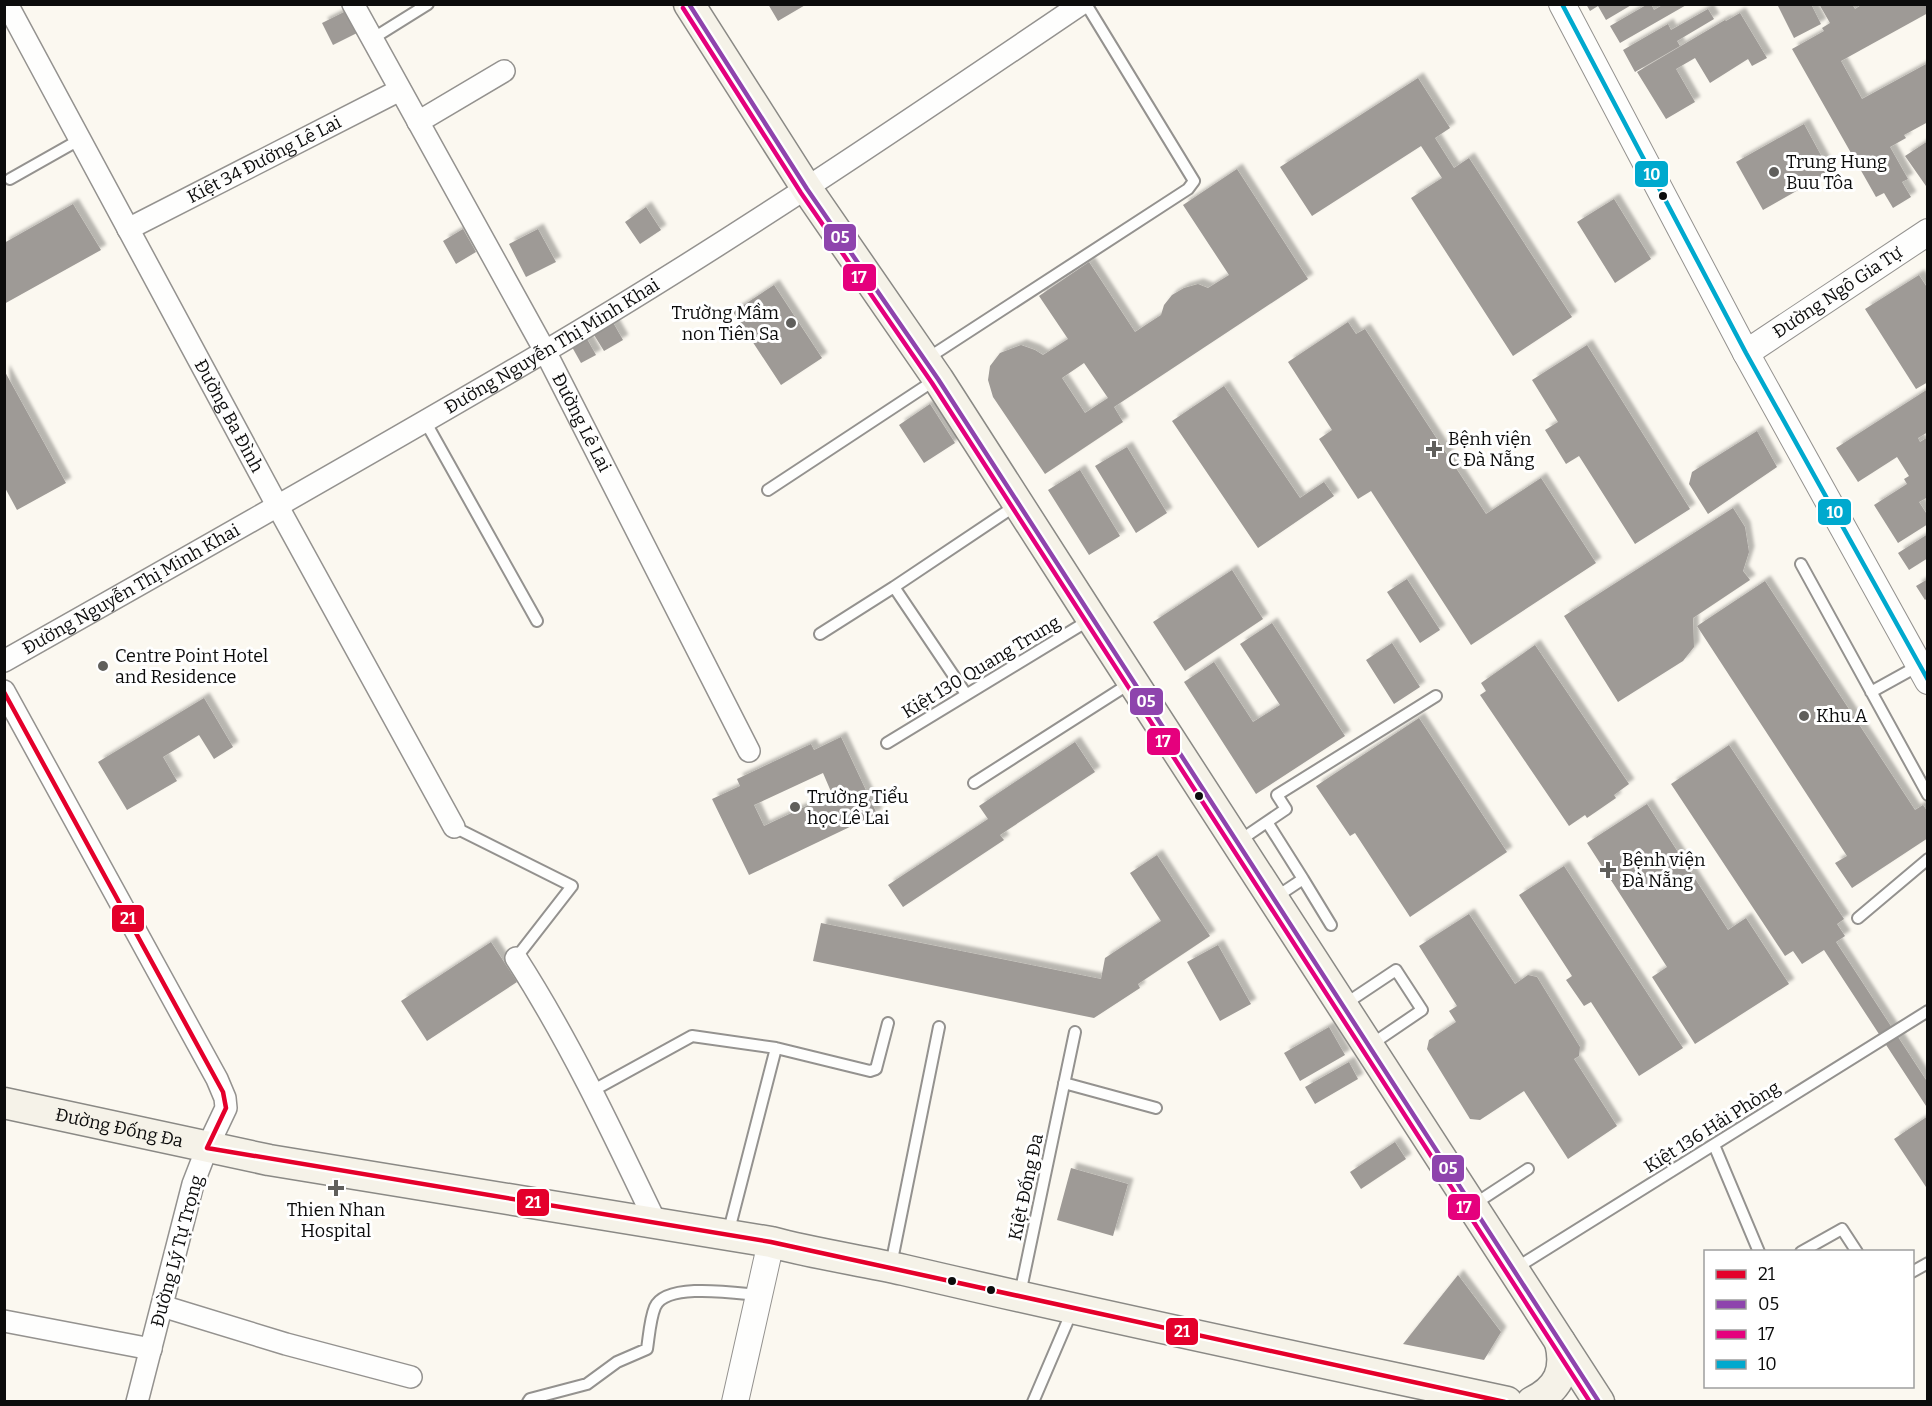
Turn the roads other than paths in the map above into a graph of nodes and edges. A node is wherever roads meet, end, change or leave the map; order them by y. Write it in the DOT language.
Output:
graph roads {
  1 [pos="7,4"];
  2 [pos="353,4"];
  3 [pos="428,4"];
  4 [pos="689,4"];
  5 [pos="1081,4"];
  6 [pos="1086,4"];
  7 [pos="1562,4"];
  8 [pos="372,39"];
  9 [pos="504,71"];
  10 [pos="400,90"];
  11 [pos="418,122"];
  12 [pos="79,140"];
  13 [pos="10,179"];
  14 [pos="807,189"];
  15 [pos="128,229"];
  16 [pos="1928,232"];
  17 [pos="545,351"];
  18 [pos="1746,353"];
  19 [pos="931,369"];
  20 [pos="425,421"];
  21 [pos="768,490"];
  22 [pos="1018,504"];
  23 [pos="278,507"];
  24 [pos="1801,564"];
  25 [pos="894,587"];
  26 [pos="1092,619"];
  27 [pos="537,621"];
  28 [pos="820,634"];
  29 [pos="4,661"];
  30 [pos="1923,673"];
  31 [pos="1132,682"];
  32 [pos="4,692"];
  33 [pos="1871,692"];
  34 [pos="966,694"];
  35 [pos="1437,696"];
  36 [pos="887,743"];
  37 [pos="749,751"];
  38 [pos="974,783"];
  39 [pos="1928,795"];
  40 [pos="1267,822"];
  41 [pos="454,827"];
  42 [pos="1236,842"];
  43 [pos="1928,859"];
  44 [pos="1303,879"];
  45 [pos="1273,898"];
  46 [pos="1858,918"];
  47 [pos="1331,925"];
  48 [pos="516,958"];
  49 [pos="1343,1006"];
  50 [pos="1928,1011"];
  51 [pos="888,1023"];
  52 [pos="939,1027"];
  53 [pos="1075,1032"];
  54 [pos="1369,1046"];
  55 [pos="776,1048"];
  56 [pos="1064,1083"];
  57 [pos="592,1091"];
  58 [pos="4,1103"];
  59 [pos="1156,1108"];
  60 [pos="1714,1145"];
  61 [pos="207,1148"];
  62 [pos="1528,1169"];
  63 [pos="1473,1205"];
  64 [pos="656,1223"];
  65 [pos="728,1234"];
  66 [pos="771,1242"];
  67 [pos="1759,1250"];
  68 [pos="1803,1250"];
  69 [pos="1856,1250"];
  70 [pos="1928,1263"];
  71 [pos="890,1267"];
  72 [pos="1514,1270"];
  73 [pos="1914,1271"];
  74 [pos="758,1295"];
  75 [pos="1019,1298"];
  76 [pos="162,1306"];
  77 [pos="1072,1309"];
  78 [pos="4,1321"];
  79 [pos="1560,1342"];
  80 [pos="151,1349"];
  81 [pos="411,1377"];
  82 [pos="137,1401"];
  83 [pos="528,1401"];
  84 [pos="735,1401"];
  85 [pos="1033,1401"];
  86 [pos="1507,1401"];
  87 [pos="1532,1401"];
  88 [pos="1599,1401"];
  1 -- 12 [label="street, Đường Ba Đình"];
  2 -- 8 [label="street, Đường Lê Lai"];
  3 -- 8 [label="lane"];
  4 -- 14 [label="main road"];
  5 -- 14 [label="street, Đường Nguyễn Thị Minh Khai"];
  6 -- 19 [label="lane"];
  7 -- 18 [label="street"];
  8 -- 10 [label="street, Đường Lê Lai"];
  9 -- 11 [label="street"];
  10 -- 11 [label="street, Đường Lê Lai"];
  10 -- 15 [label="street, Kiệt 34 Đường Lê Lai"];
  11 -- 17 [label="street, Đường Lê Lai"];
  12 -- 13 [label="lane"];
  12 -- 15 [label="street, Đường Ba Đình"];
  14 -- 17 [label="street, Đường Nguyễn Thị Minh Khai"];
  14 -- 19 [label="main road"];
  15 -- 23 [label="street, Đường Ba Đình"];
  16 -- 18 [label="street, Đường Ngô Gia Tự"];
  17 -- 20 [label="street, Đường Nguyễn Thị Minh Khai"];
  17 -- 37 [label="street, Đường Lê Lai"];
  18 -- 30 [label="street"];
  19 -- 21 [label="lane"];
  19 -- 22 [label="main road"];
  20 -- 23 [label="street, Đường Nguyễn Thị Minh Khai"];
  20 -- 27 [label="lane"];
  22 -- 25 [label="lane"];
  22 -- 26 [label="main road"];
  23 -- 29 [label="street, Đường Nguyễn Thị Minh Khai"];
  23 -- 41 [label="street, Đường Ba Đình"];
  24 -- 33 [label="lane"];
  25 -- 28 [label="lane"];
  25 -- 34 [label="lane"];
  26 -- 31 [label="main road"];
  26 -- 34 [label="lane, Kiệt 130 Quang Trung"];
  30 -- 33 [label="lane"];
  31 -- 38 [label="lane"];
  31 -- 42 [label="main road"];
  32 -- 61 [label="street, Đường Lý Tự Trọng"];
  33 -- 39 [label="lane"];
  34 -- 36 [label="lane, Kiệt 130 Quang Trung"];
  35 -- 40 [label="lane"];
  40 -- 42 [label="lane"];
  40 -- 44 [label="lane"];
  41 -- 48 [label="lane"];
  42 -- 45 [label="main road"];
  43 -- 46 [label="lane"];
  44 -- 45 [label="lane"];
  44 -- 47 [label="lane"];
  45 -- 49 [label="main road"];
  48 -- 57 [label="street"];
  49 -- 54 [label="main road"];
  49 -- 54 [label="lane"];
  50 -- 60 [label="lane, Kiệt 136 Hải Phòng"];
  51 -- 55 [label="lane"];
  52 -- 71 [label="lane"];
  53 -- 56 [label="lane, Kiệt Đống Đa"];
  54 -- 63 [label="main road"];
  55 -- 57 [label="lane"];
  55 -- 65 [label="lane"];
  56 -- 59 [label="lane"];
  56 -- 75 [label="lane, Kiệt Đống Đa"];
  57 -- 64 [label="street"];
  58 -- 61 [label="main road, Đường Đống Đa"];
  60 -- 67 [label="lane"];
  60 -- 72 [label="lane, Kiệt 136 Hải Phòng"];
  61 -- 64 [label="main road, Đường Đống Đa"];
  61 -- 76 [label="street, Đường Lý Tự Trọng"];
  62 -- 63 [label="lane"];
  63 -- 72 [label="main road"];
  64 -- 65 [label="main road, Đường Đống Đa"];
  65 -- 66 [label="main road, Đường Đống Đa"];
  66 -- 71 [label="main road, Đường Đống Đa"];
  66 -- 74 [label="street"];
  68 -- 69 [label="lane"];
  70 -- 73 [label="lane"];
  71 -- 75 [label="main road, Đường Đống Đa"];
  72 -- 79 [label="main road"];
  74 -- 83 [label="lane"];
  74 -- 84 [label="street"];
  75 -- 77 [label="main road, Đường Đống Đa"];
  76 -- 80 [label="street, Đường Lý Tự Trọng"];
  76 -- 81 [label="street"];
  77 -- 85 [label="lane"];
  77 -- 86 [label="main road, Đường Đống Đa"];
  78 -- 80 [label="street"];
  79 -- 87 [label="main road"];
  79 -- 88 [label="main road"];
  80 -- 82 [label="street, Đường Lý Tự Trọng"];
}
